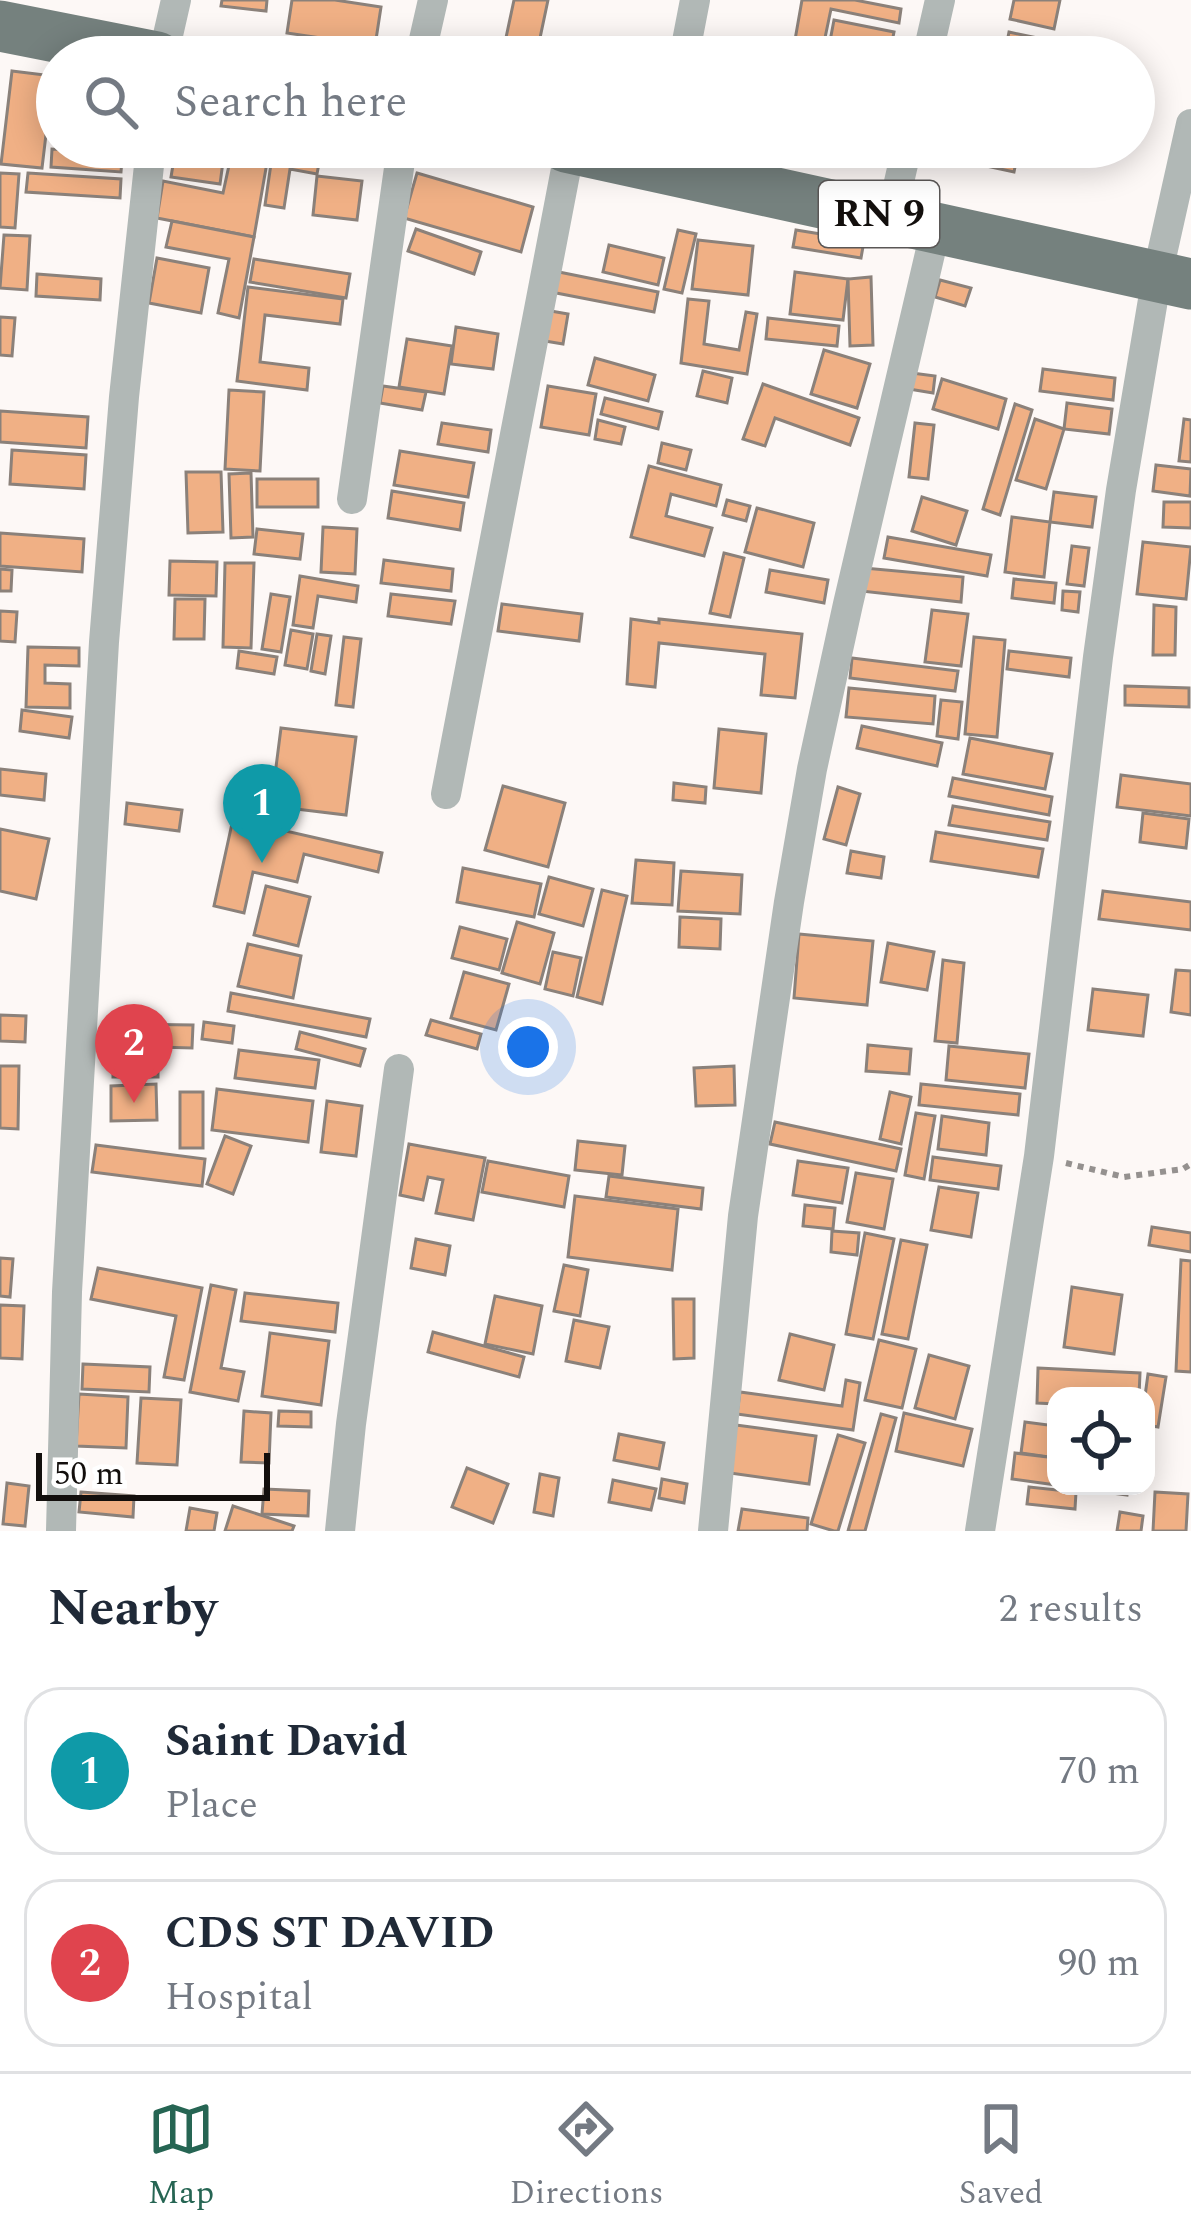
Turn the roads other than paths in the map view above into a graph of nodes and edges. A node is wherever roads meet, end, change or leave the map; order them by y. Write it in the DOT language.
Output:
graph roads {
  1 [pos="176,0"];
  2 [pos="433,0"];
  3 [pos="695,0"];
  4 [pos="940,0"];
  5 [pos="0,26"];
  6 [pos="52,36"];
  7 [pos="166,36"];
  8 [pos="425,36"];
  9 [pos="688,36"];
  10 [pos="932,36"];
  11 [pos="1191,124"];
  12 [pos="149,168"];
  13 [pos="399,168"];
  14 [pos="564,168"];
  15 [pos="706,168"];
  16 [pos="909,168"];
  17 [pos="914,222"];
  18 [pos="1174,280"];
  19 [pos="352,499"];
  20 [pos="446,794"];
  21 [pos="399,1069"];
  22 [pos="61,1531"];
  23 [pos="340,1531"];
  24 [pos="712,1531"];
  25 [pos="980,1531"];
  1 -- 7 [label="street"];
  2 -- 8 [label="street"];
  3 -- 9 [label="street"];
  4 -- 10 [label="street"];
  5 -- 6 [label="main road"];
  11 -- 18 [label="street"];
  12 -- 22 [label="street"];
  13 -- 19 [label="street"];
  14 -- 20 [label="street"];
  15 -- 17 [label="main road, RN 9"];
  16 -- 17 [label="street"];
  17 -- 18 [label="main road, RN 9"];
  17 -- 24 [label="street"];
  18 -- 25 [label="street"];
  21 -- 23 [label="street"];
}
